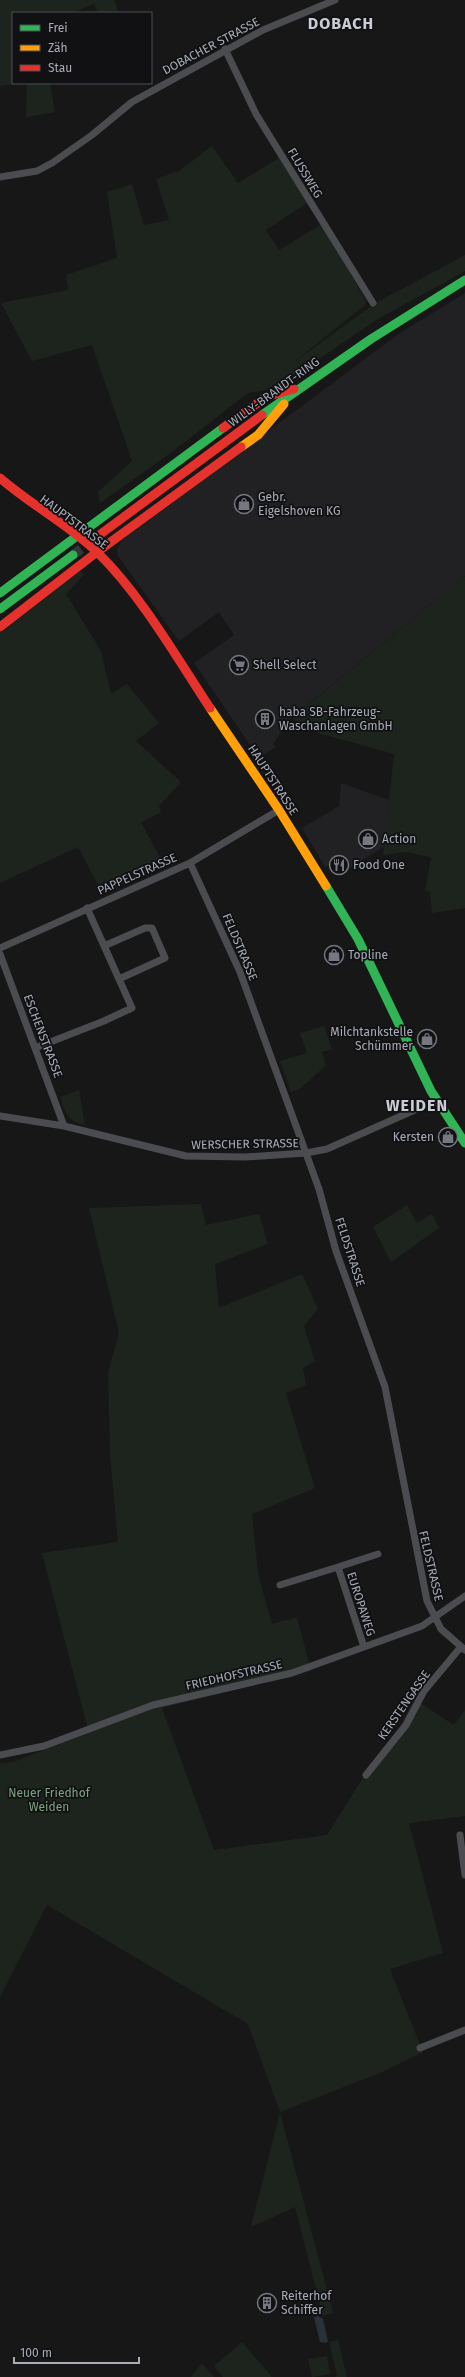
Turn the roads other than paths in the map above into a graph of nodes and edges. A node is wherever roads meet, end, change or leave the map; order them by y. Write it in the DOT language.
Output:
graph roads {
  1 [pos="335,0"];
  2 [pos="225,49"];
  3 [pos="0,177"];
  4 [pos="465,280"];
  5 [pos="372,303"];
  6 [pos="302,386"];
  7 [pos="292,394"];
  8 [pos="0,478"];
  9 [pos="102,533"];
  10 [pos="77,537"];
  11 [pos="97,552"];
  12 [pos="73,555"];
  13 [pos="0,593"];
  14 [pos="0,609"];
  15 [pos="0,627"];
  16 [pos="279,810"];
  17 [pos="190,863"];
  18 [pos="87,908"];
  19 [pos="104,946"];
  20 [pos="0,948"];
  21 [pos="0,954"];
  22 [pos="119,979"];
  23 [pos="35,1048"];
  24 [pos="437,1100"];
  25 [pos="0,1116"];
  26 [pos="64,1126"];
  27 [pos="465,1143"];
  28 [pos="306,1153"];
  29 [pos="378,1554"];
  30 [pos="338,1567"];
  31 [pos="280,1585"];
  32 [pos="465,1596"];
  33 [pos="434,1618"];
  34 [pos="364,1647"];
  35 [pos="463,1649"];
  36 [pos="0,1755"];
  37 [pos="366,1775"];
  38 [pos="460,1835"];
  39 [pos="464,1860"];
  40 [pos="465,1874"];
  41 [pos="465,2030"];
  42 [pos="420,2048"];
  1 -- 2 [label="street, DOBACHER STRASSE"];
  2 -- 3 [label="street, DOBACHER STRASSE"];
  2 -- 5 [label="street, FLUSSWEG"];
  4 -- 6 [label="main road, WILLY-BRANDT-RING"];
  6 -- 7 [label="main road, WILLY-BRANDT-RING"];
  6 -- 10 [label="main road"];
  7 -- 9 [label="main road, WILLY-BRANDT-RING"];
  7 -- 11 [label="main road"];
  8 -- 10 [label="main road, HAUPTSTRASSE"];
  10 -- 11 [label="main road, HAUPTSTRASSE"];
  10 -- 13 [label="main road"];
  11 -- 15 [label="main road"];
  11 -- 16 [label="main road, HAUPTSTRASSE"];
  12 -- 14 [label="main road"];
  16 -- 17 [label="street, PAPPELSTRASSE"];
  16 -- 24 [label="main road, HAUPTSTRASSE"];
  17 -- 18 [label="street, PAPPELSTRASSE"];
  17 -- 28 [label="street, FELDSTRASSE"];
  18 -- 19 [label="street"];
  18 -- 20 [label="street, PAPPELSTRASSE"];
  19 -- 22 [label="street"];
  19 -- 22 [label="street"];
  21 -- 23 [label="street, ESCHENSTRASSE"];
  22 -- 23 [label="street"];
  23 -- 26 [label="street, ESCHENSTRASSE"];
  24 -- 27 [label="main road, HAUPTSTRASSE"];
  24 -- 28 [label="street, WERSCHER STRASSE"];
  25 -- 26 [label="street, WERSCHER STRASSE"];
  26 -- 28 [label="street, WERSCHER STRASSE"];
  28 -- 33 [label="street, FELDSTRASSE"];
  29 -- 30 [label="street, EUROPAWEG"];
  30 -- 31 [label="street, EUROPAWEG"];
  30 -- 34 [label="street, EUROPAWEG"];
  32 -- 33 [label="street, FRIEDHOFSTRASSE"];
  33 -- 34 [label="street, FRIEDHOFSTRASSE"];
  33 -- 35 [label="street, FELDSTRASSE"];
  34 -- 36 [label="street, FRIEDHOFSTRASSE"];
  35 -- 37 [label="street, KERSTENGASSE"];
  38 -- 39 [label="street"];
  39 -- 40 [label="street"];
  41 -- 42 [label="street"];
}
